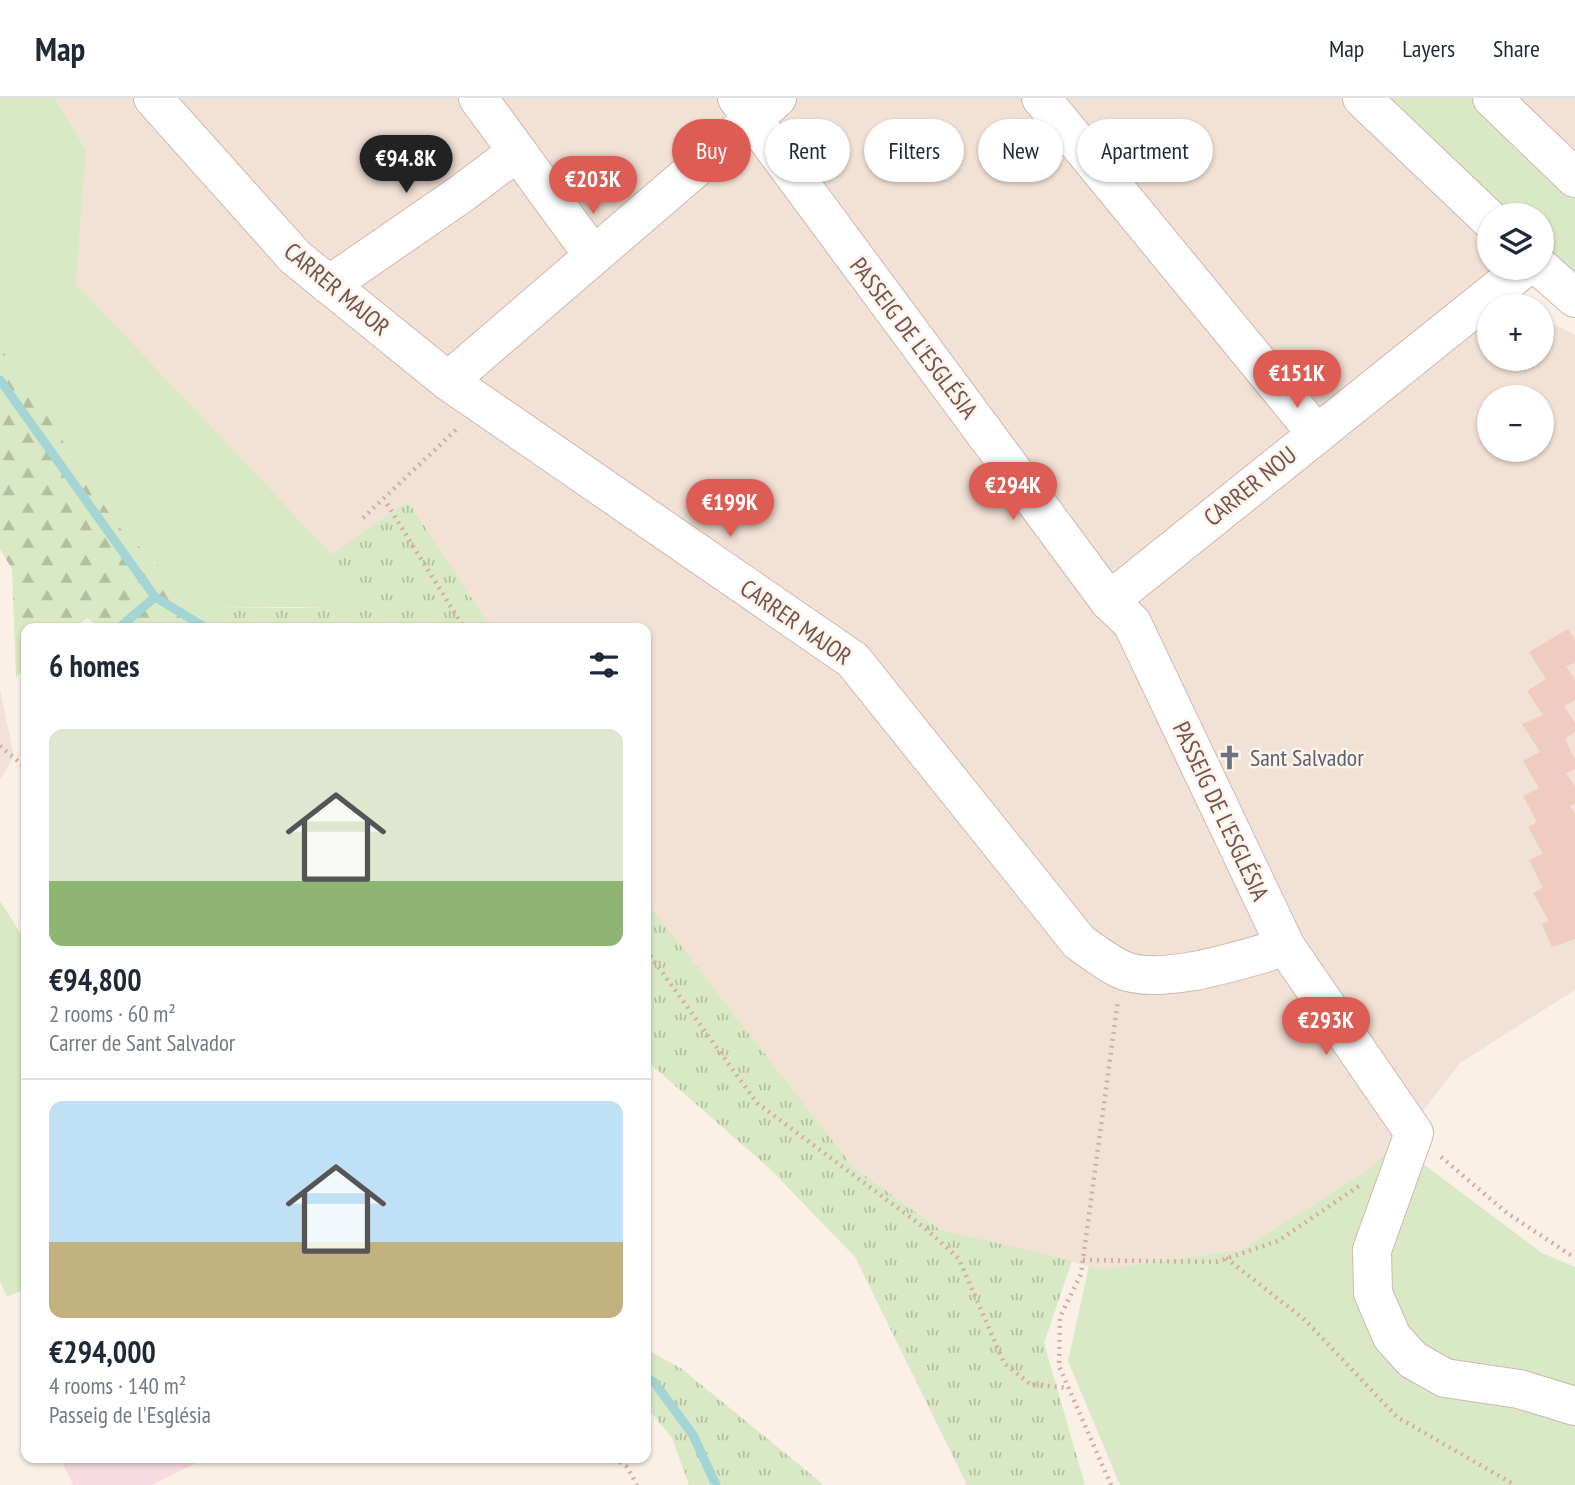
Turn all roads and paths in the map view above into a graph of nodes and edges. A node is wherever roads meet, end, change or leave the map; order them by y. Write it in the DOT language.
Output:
graph roads {
  1 [pos="153,98"];
  2 [pos="478,98"];
  3 [pos="1041,98"];
  4 [pos="1362,98"];
  5 [pos="1492,98"];
  6 [pos="755,105"];
  7 [pos="517,152"];
  8 [pos="1575,178"];
  9 [pos="1477,208"];
  10 [pos="593,255"];
  11 [pos="1554,279"];
  12 [pos="1509,280"];
  13 [pos="329,285"];
  14 [pos="1575,298"];
  15 [pos="447,381"];
  16 [pos="482,404"];
  17 [pos="1316,433"];
  18 [pos="387,504"];
  19 [pos="363,519"];
  20 [pos="1109,601"];
  21 [pos="461,623"];
  22 [pos="0,746"];
  23 [pos="21,764"];
  24 [pos="1286,947"];
  25 [pos="651,957"];
  26 [pos="1121,970"];
  27 [pos="1414,1133"];
  28 [pos="1365,1181"];
  29 [pos="1226,1258"];
  30 [pos="1575,1258"];
  31 [pos="1083,1260"];
  32 [pos="1068,1388"];
  33 [pos="1575,1406"];
  34 [pos="621,1463"];
  35 [pos="636,1485"];
  36 [pos="1111,1485"];
  37 [pos="1515,1485"];
  1 -- 13 [label="street, CARRER MAJOR"];
  2 -- 7 [label="street"];
  3 -- 17 [label="street"];
  4 -- 9 [label="street"];
  5 -- 8 [label="street"];
  6 -- 10 [label="street"];
  6 -- 20 [label="street, PASSEIG DE L'ESGLÉSIA"];
  7 -- 10 [label="street"];
  7 -- 13 [label="street"];
  10 -- 15 [label="street"];
  11 -- 14 [label="street"];
  12 -- 17 [label="street, CARRER NOU"];
  13 -- 15 [label="street, CARRER MAJOR"];
  15 -- 16 [label="street, CARRER MAJOR"];
  16 -- 19 [label="path"];
  16 -- 26 [label="street, CARRER MAJOR"];
  17 -- 20 [label="street, CARRER NOU"];
  18 -- 21 [label="path"];
  20 -- 24 [label="street, PASSEIG DE L'ESGLÉSIA"];
  22 -- 23 [label="path"];
  24 -- 26 [label="street, CARRER MAJOR"];
  24 -- 27 [label="street"];
  25 -- 32 [label="path"];
  26 -- 31 [label="path"];
  27 -- 30 [label="path"];
  27 -- 33 [label="street"];
  28 -- 29 [label="path"];
  29 -- 31 [label="path"];
  29 -- 37 [label="path"];
  31 -- 32 [label="path"];
  32 -- 36 [label="path"];
  34 -- 35 [label="path"];
}
